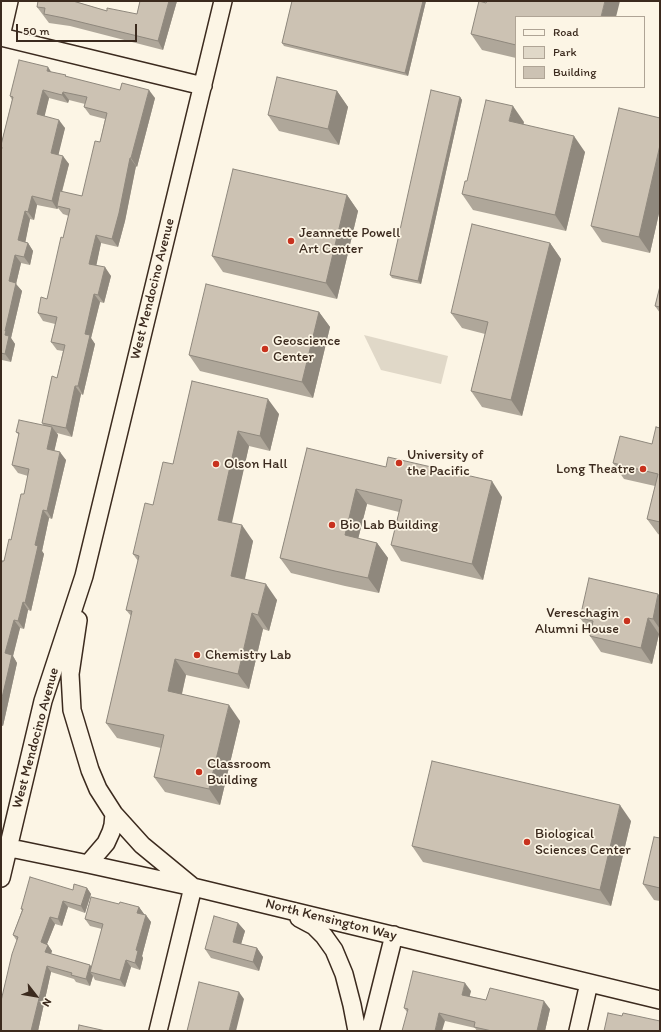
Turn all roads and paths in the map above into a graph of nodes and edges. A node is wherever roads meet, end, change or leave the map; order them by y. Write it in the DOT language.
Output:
graph roads {
  1 [pos="9,1"];
  2 [pos="223,1"];
  3 [pos="1,36"];
  4 [pos="203,86"];
  5 [pos="84,576"];
  6 [pos="114,814"];
  7 [pos="5,847"];
  8 [pos="88,864"];
  9 [pos="1,878"];
  10 [pos="192,887"];
  11 [pos="279,908"];
  12 [pos="394,935"];
  13 [pos="589,983"];
  14 [pos="660,1000"];
  15 [pos="158,1031"];
  16 [pos="357,1031"];
  17 [pos="370,1031"];
  18 [pos="578,1031"];
  1 -- 3 [label="street"];
  2 -- 4 [label="street, West Mendocino Avenue"];
  3 -- 4 [label="street"];
  4 -- 5 [label="street, West Mendocino Avenue"];
  5 -- 6 [label="street, West Mendocino Avenue"];
  5 -- 7 [label="street, West Mendocino Avenue"];
  6 -- 8 [label="street"];
  6 -- 10 [label="street, West Mendocino Avenue"];
  7 -- 8 [label="street, North Kensington Way"];
  7 -- 9 [label="street, West Mendocino Avenue"];
  8 -- 10 [label="street, North Kensington Way"];
  10 -- 11 [label="street, North Kensington Way"];
  10 -- 15 [label="street"];
  11 -- 12 [label="street, North Kensington Way"];
  11 -- 16 [label="street"];
  12 -- 13 [label="street, North Kensington Way"];
  12 -- 17 [label="street"];
  13 -- 14 [label="street, North Kensington Way"];
  13 -- 18 [label="street"];
}
